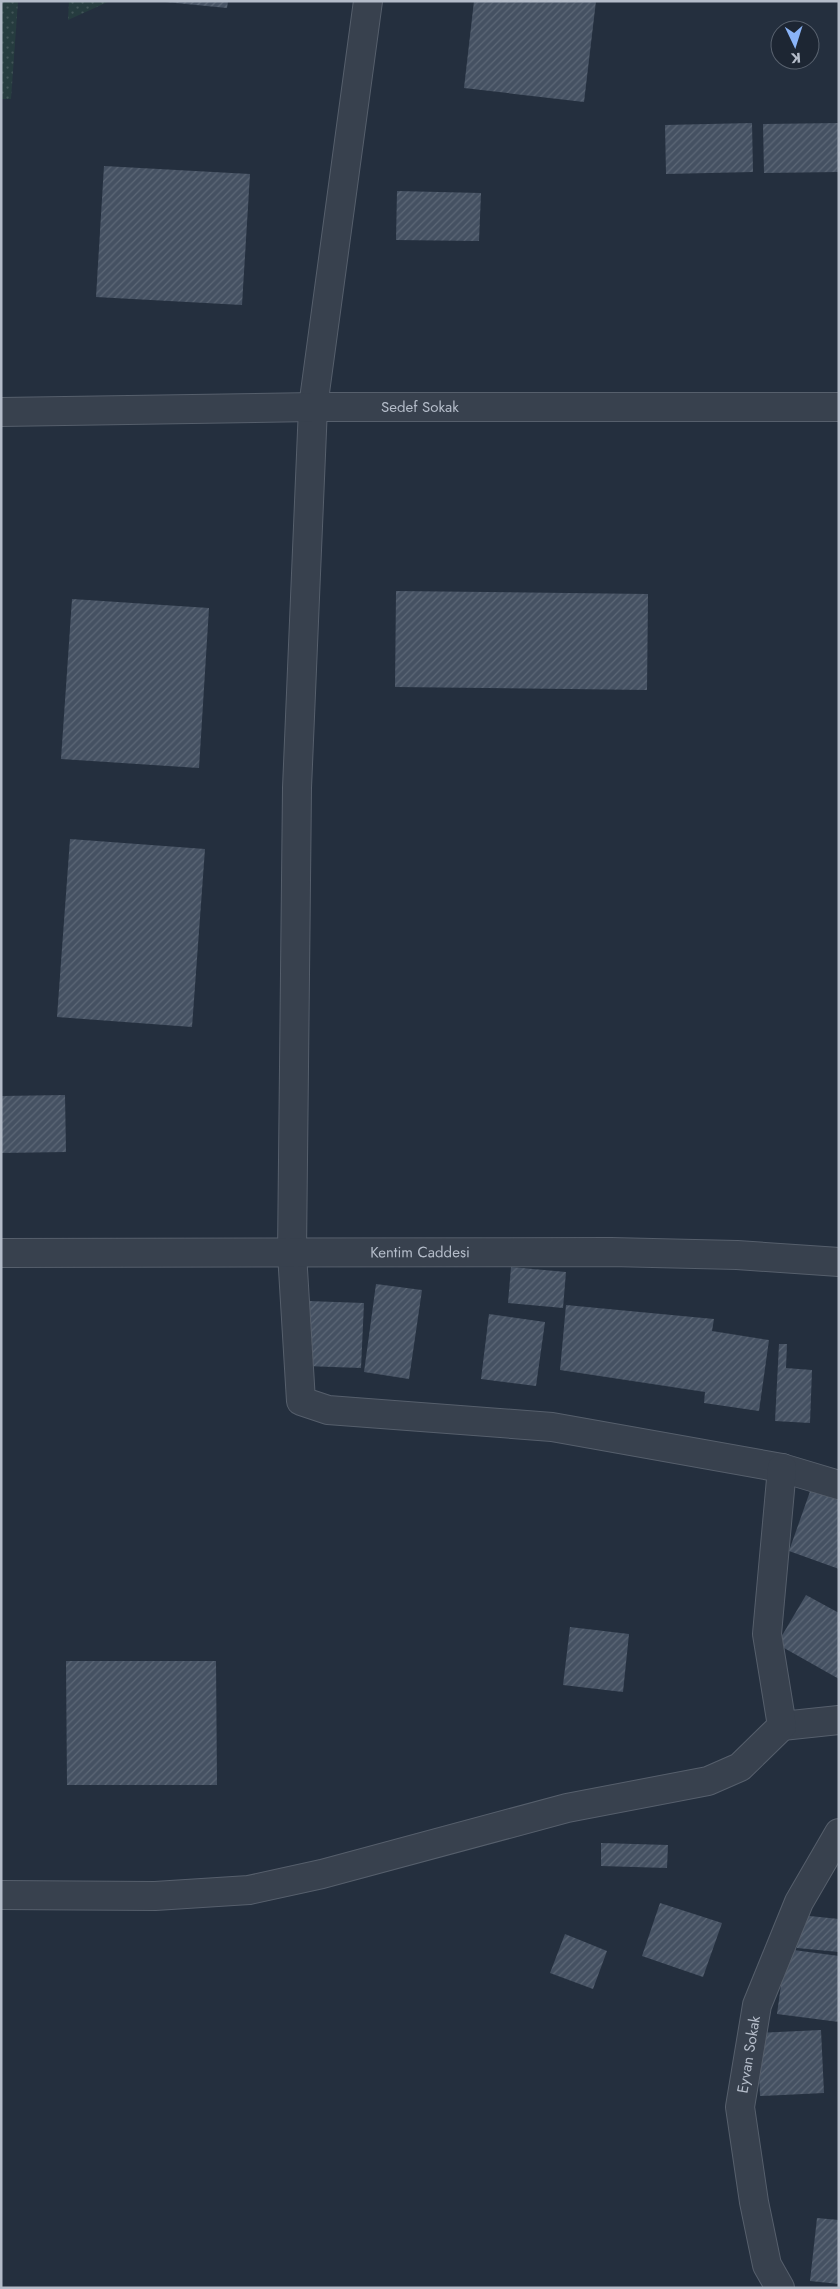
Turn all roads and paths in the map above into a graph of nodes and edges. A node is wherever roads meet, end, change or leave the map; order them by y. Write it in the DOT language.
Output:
graph roads {
  1 [pos="368,1"];
  2 [pos="313,407"];
  3 [pos="839,407"];
  4 [pos="1,412"];
  5 [pos="292,1253"];
  6 [pos="1,1254"];
  7 [pos="839,1262"];
  8 [pos="782,1468"];
  9 [pos="839,1484"];
  10 [pos="839,1720"];
  11 [pos="782,1726"];
  12 [pos="839,1833"];
  13 [pos="1,1896"];
  14 [pos="780,2288"];
  1 -- 2 [label="street"];
  2 -- 3 [label="street, Sedef Sokak"];
  2 -- 4 [label="street, Sedef Sokak"];
  2 -- 5 [label="street"];
  5 -- 6 [label="street, Kentim Caddesi"];
  5 -- 7 [label="street, Kentim Caddesi"];
  5 -- 8 [label="street"];
  8 -- 9 [label="street"];
  8 -- 11 [label="street"];
  10 -- 11 [label="street"];
  11 -- 13 [label="street"];
  12 -- 14 [label="street, Eyvan Sokak"];
}
